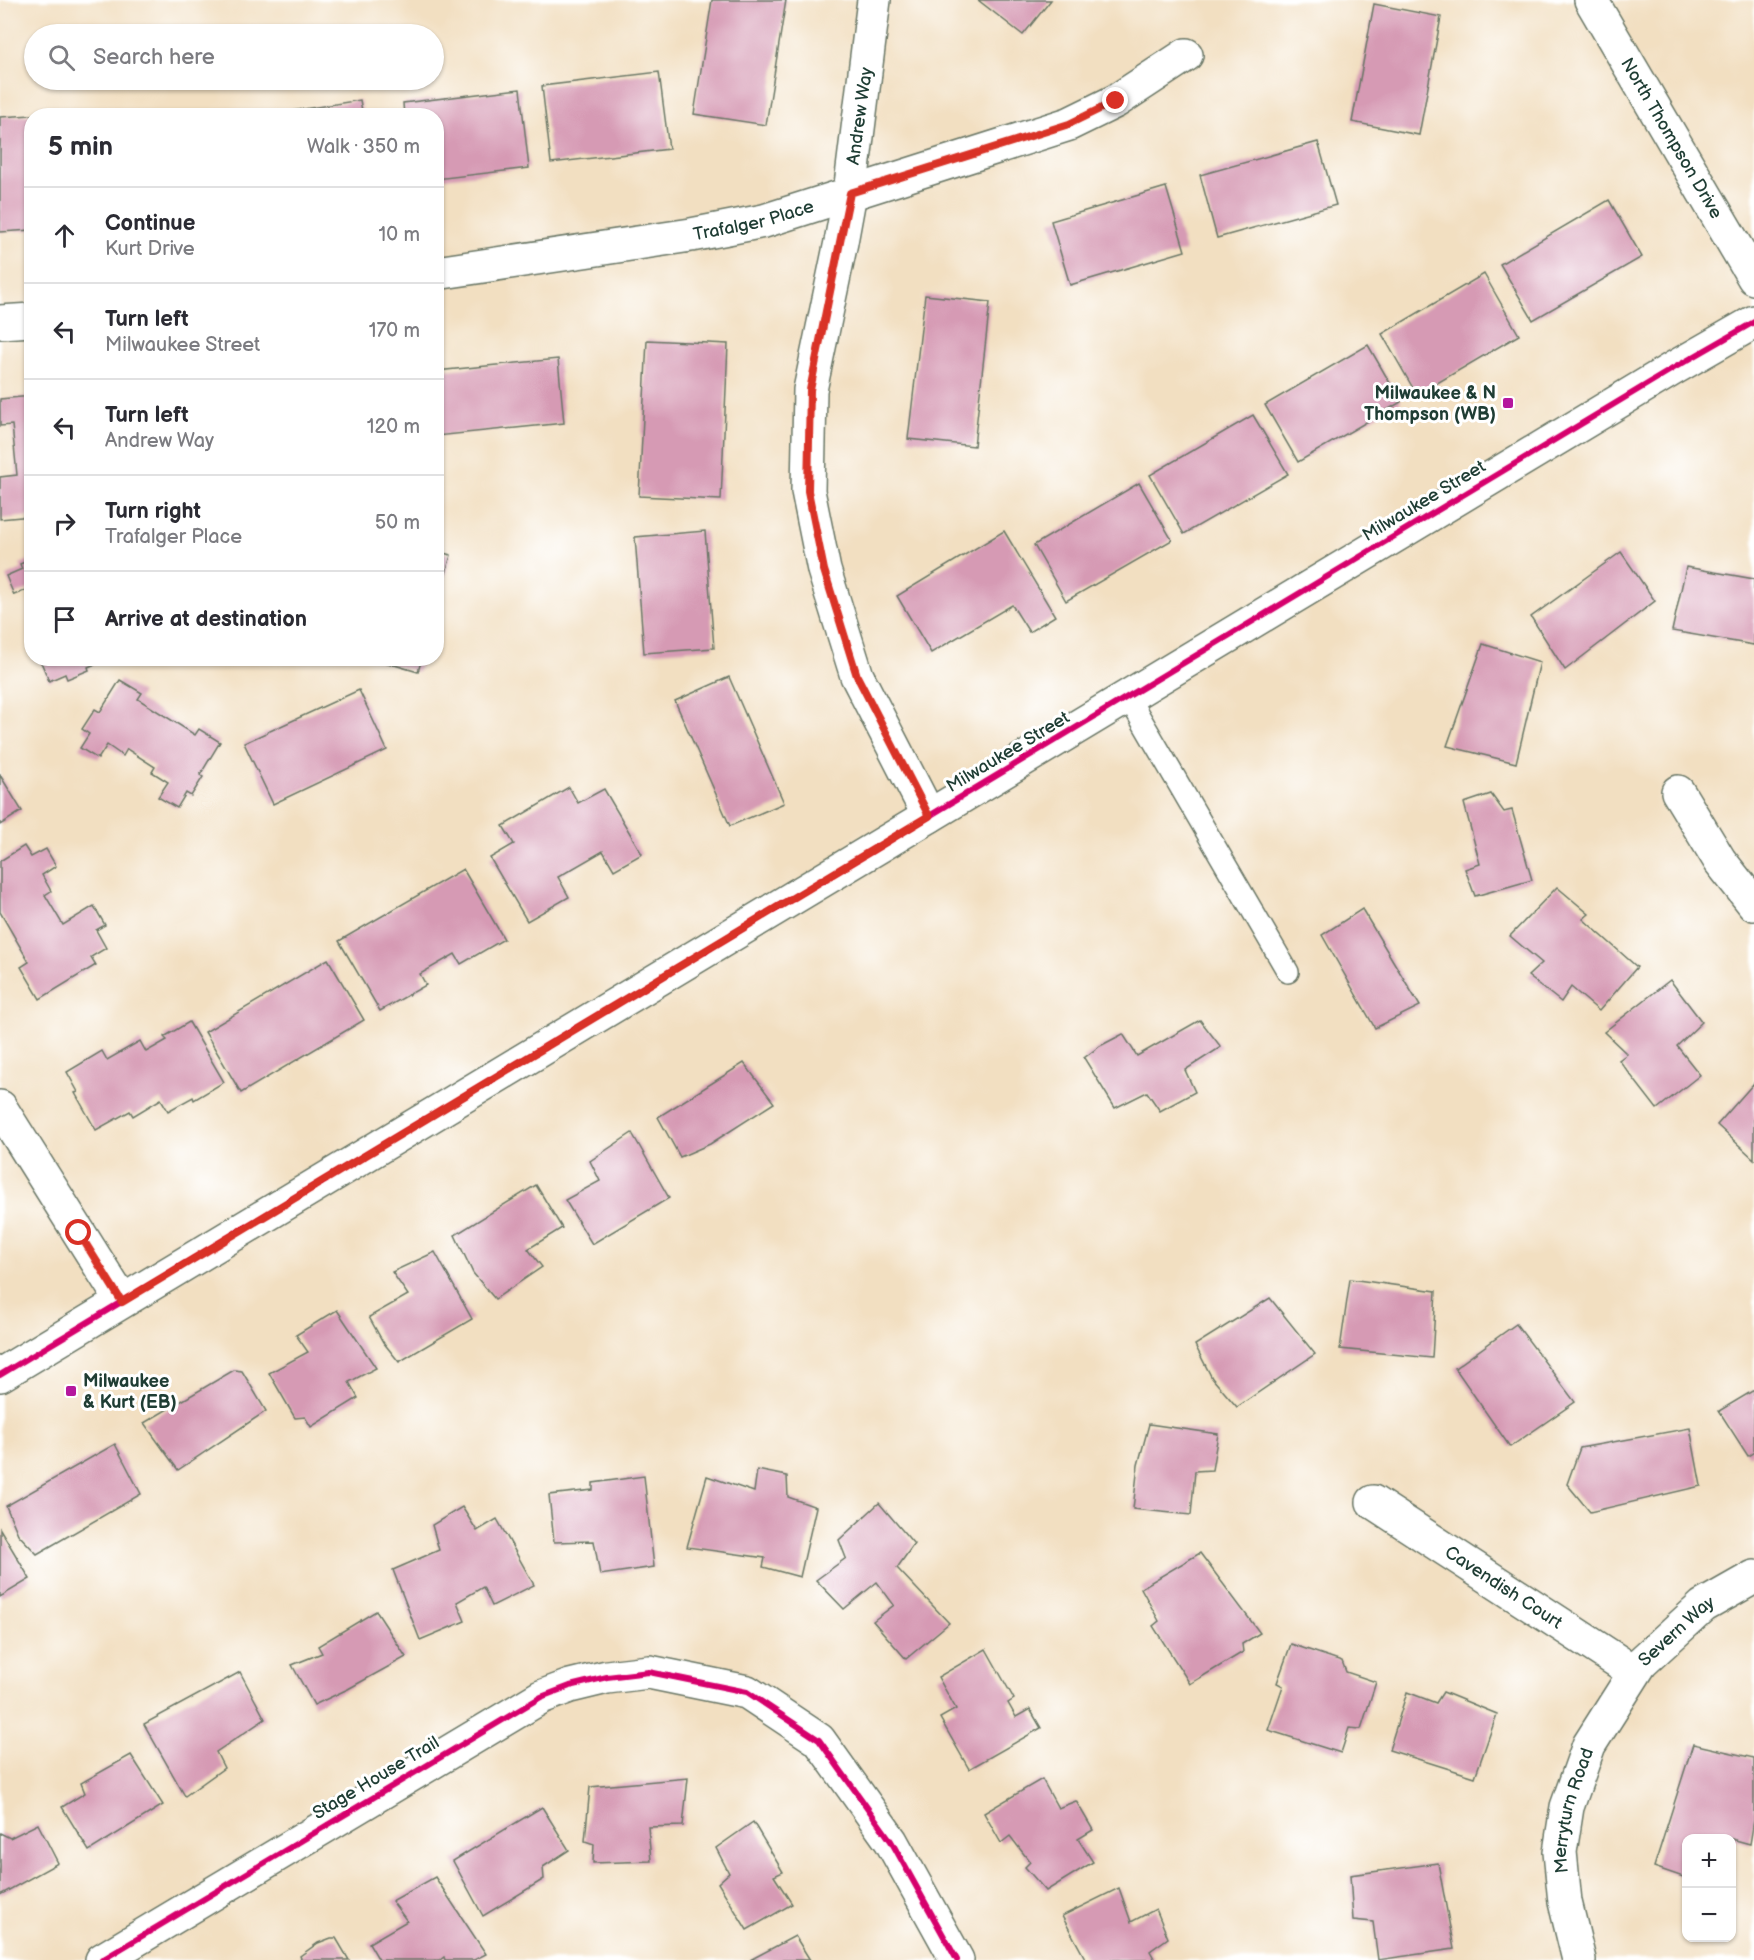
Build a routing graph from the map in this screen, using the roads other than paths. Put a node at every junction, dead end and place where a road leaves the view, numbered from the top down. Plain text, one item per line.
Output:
1 (874, 0) edge
2 (1591, 0) edge
3 (1186, 55) dead end
4 (850, 193) junction
5 (444, 272) edge
6 (1754, 278) edge
7 (24, 320) edge
8 (0, 322) edge
9 (1754, 322) edge
10 (1128, 696) junction
11 (1678, 792) dead end
12 (929, 816) junction
13 (1754, 904) edge
14 (1288, 972) dead end
15 (0, 1107) edge
16 (122, 1302) junction
17 (0, 1375) edge
18 (1373, 1502) dead end
19 (1754, 1577) edge
20 (1634, 1672) junction
21 (102, 1960) edge
22 (957, 1960) edge
23 (1579, 1960) edge

1 - 4 street, Andrew Way
2 - 6 street, North Thompson Drive
3 - 4 street, Trafalger Place
4 - 5 street, Trafalger Place
4 - 12 street, Andrew Way
7 - 8 street
9 - 10 street, Milwaukee Street
10 - 12 street, Milwaukee Street
10 - 14 lane
11 - 13 street
12 - 16 street, Milwaukee Street
15 - 16 street
16 - 17 street, Milwaukee Street
18 - 20 street, Cavendish Court
19 - 20 street, Severn Way
20 - 23 street, Merryturn Road
21 - 22 street, Stage House Trail

